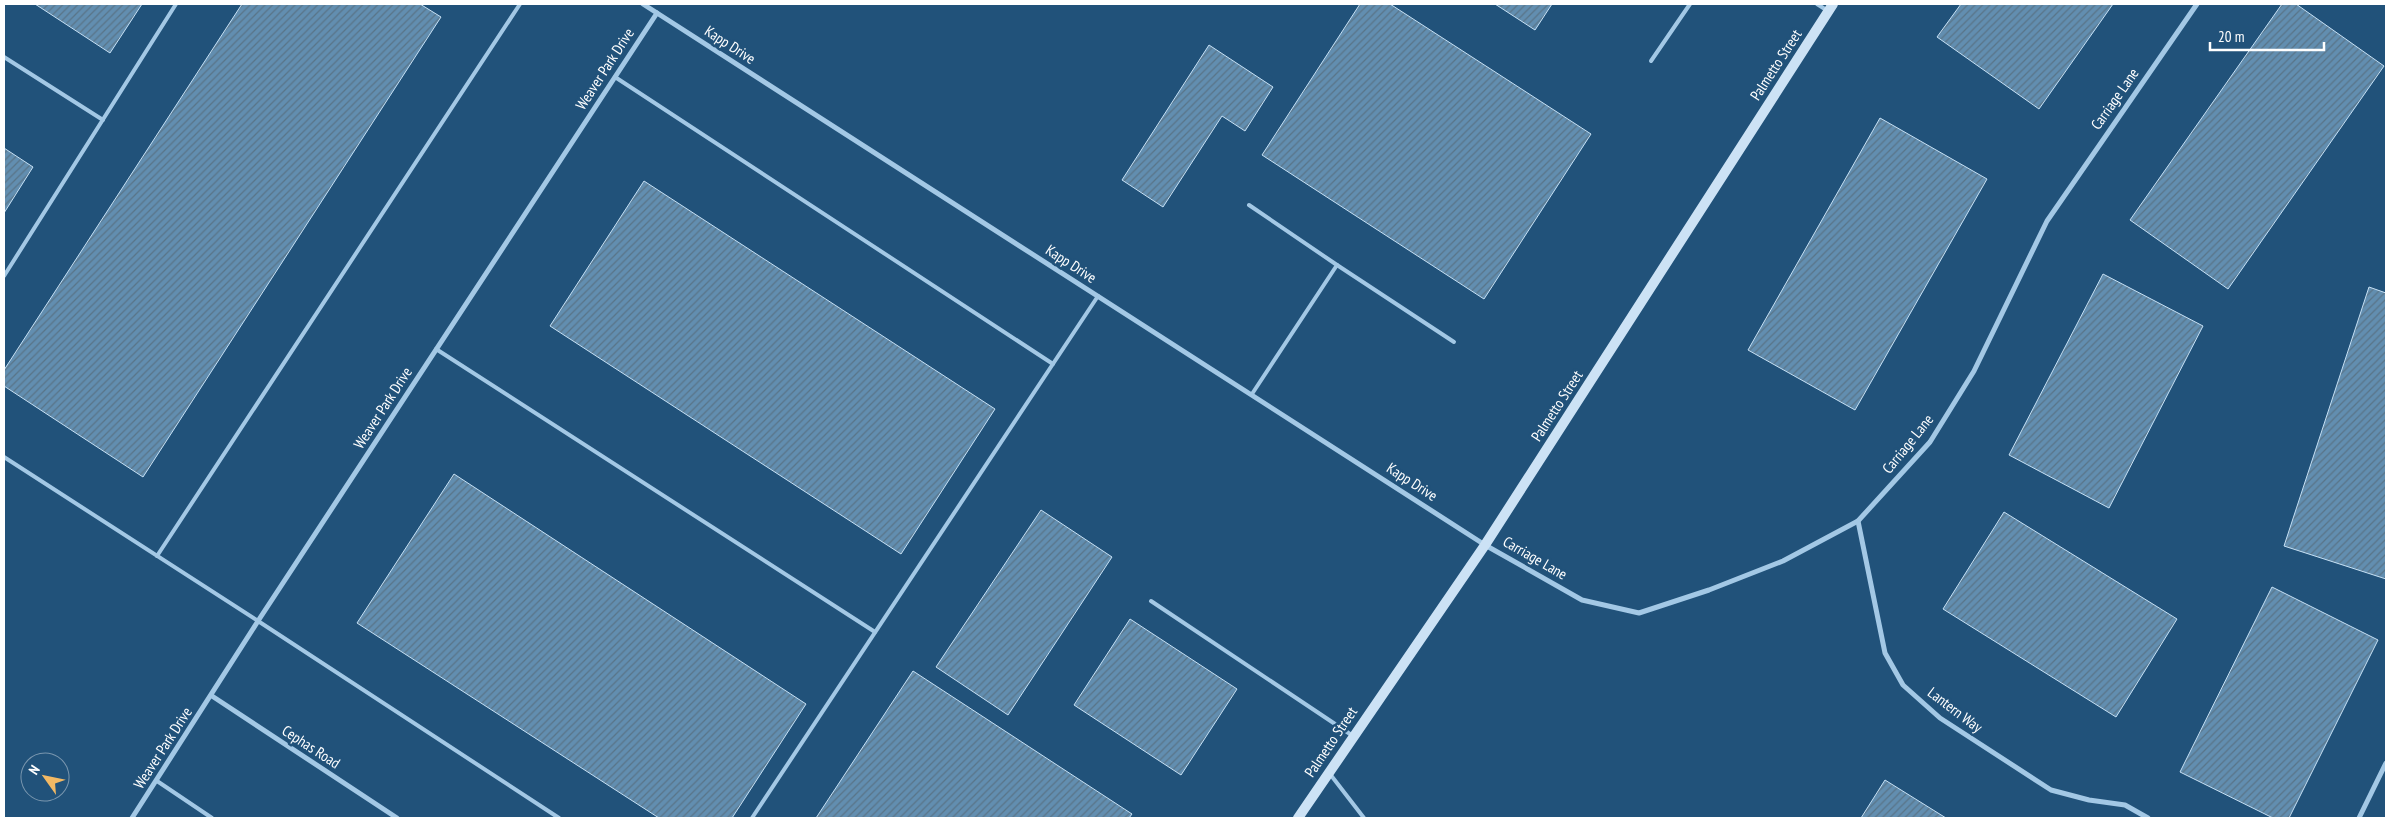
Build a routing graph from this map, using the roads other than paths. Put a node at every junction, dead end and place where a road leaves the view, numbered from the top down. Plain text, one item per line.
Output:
1 (176, 4) edge
2 (520, 4) edge
3 (643, 4) edge
4 (1690, 4) edge
5 (1817, 4) edge
6 (2197, 4) edge
7 (1830, 7) edge
8 (657, 13) junction
9 (4, 57) edge
10 (1651, 62) dead end
11 (615, 77) junction
12 (103, 120) junction
13 (1249, 205) dead end
14 (1337, 264) junction
15 (4, 276) edge
16 (1098, 296) junction
17 (1454, 342) dead end
18 (436, 350) junction
19 (1053, 364) junction
20 (1252, 394) junction
21 (4, 457) edge
22 (1858, 521) junction
23 (1485, 545) junction
24 (157, 556) junction
25 (1151, 601) dead end
26 (258, 621) junction
27 (875, 632) junction
28 (212, 696) junction
29 (1353, 736) junction
30 (2386, 763) edge
31 (1329, 772) junction
32 (156, 781) junction
33 (132, 818) edge
34 (212, 818) edge
35 (397, 818) edge
36 (558, 818) edge
37 (752, 818) edge
38 (1298, 818) edge
39 (1364, 818) edge
40 (2148, 818) edge
41 (2360, 818) edge

1 - 12 lane
2 - 24 lane
3 - 8 street, Kapp Drive
4 - 10 lane
5 - 7 lane
6 - 22 street, Carriage Lane
7 - 23 street, Palmetto Street
8 - 11 street, Weaver Park Drive
8 - 16 street, Kapp Drive
9 - 12 lane
11 - 18 street, Weaver Park Drive
11 - 19 lane
12 - 15 lane
13 - 14 lane
14 - 17 lane
14 - 20 lane
16 - 19 lane
16 - 20 street, Kapp Drive
18 - 26 street, Weaver Park Drive
18 - 27 lane
19 - 27 lane
20 - 23 street, Kapp Drive
21 - 24 lane
22 - 23 street, Carriage Lane
22 - 40 street, Lantern Way
23 - 29 street, Palmetto Street
24 - 26 lane
25 - 29 lane
26 - 28 street, Weaver Park Drive
26 - 36 lane
27 - 37 lane
28 - 32 street, Weaver Park Drive
28 - 35 street, Cephas Road
29 - 31 street, Palmetto Street
30 - 41 street
31 - 38 street, Palmetto Street
31 - 39 lane
32 - 33 street, Weaver Park Drive
32 - 34 lane

